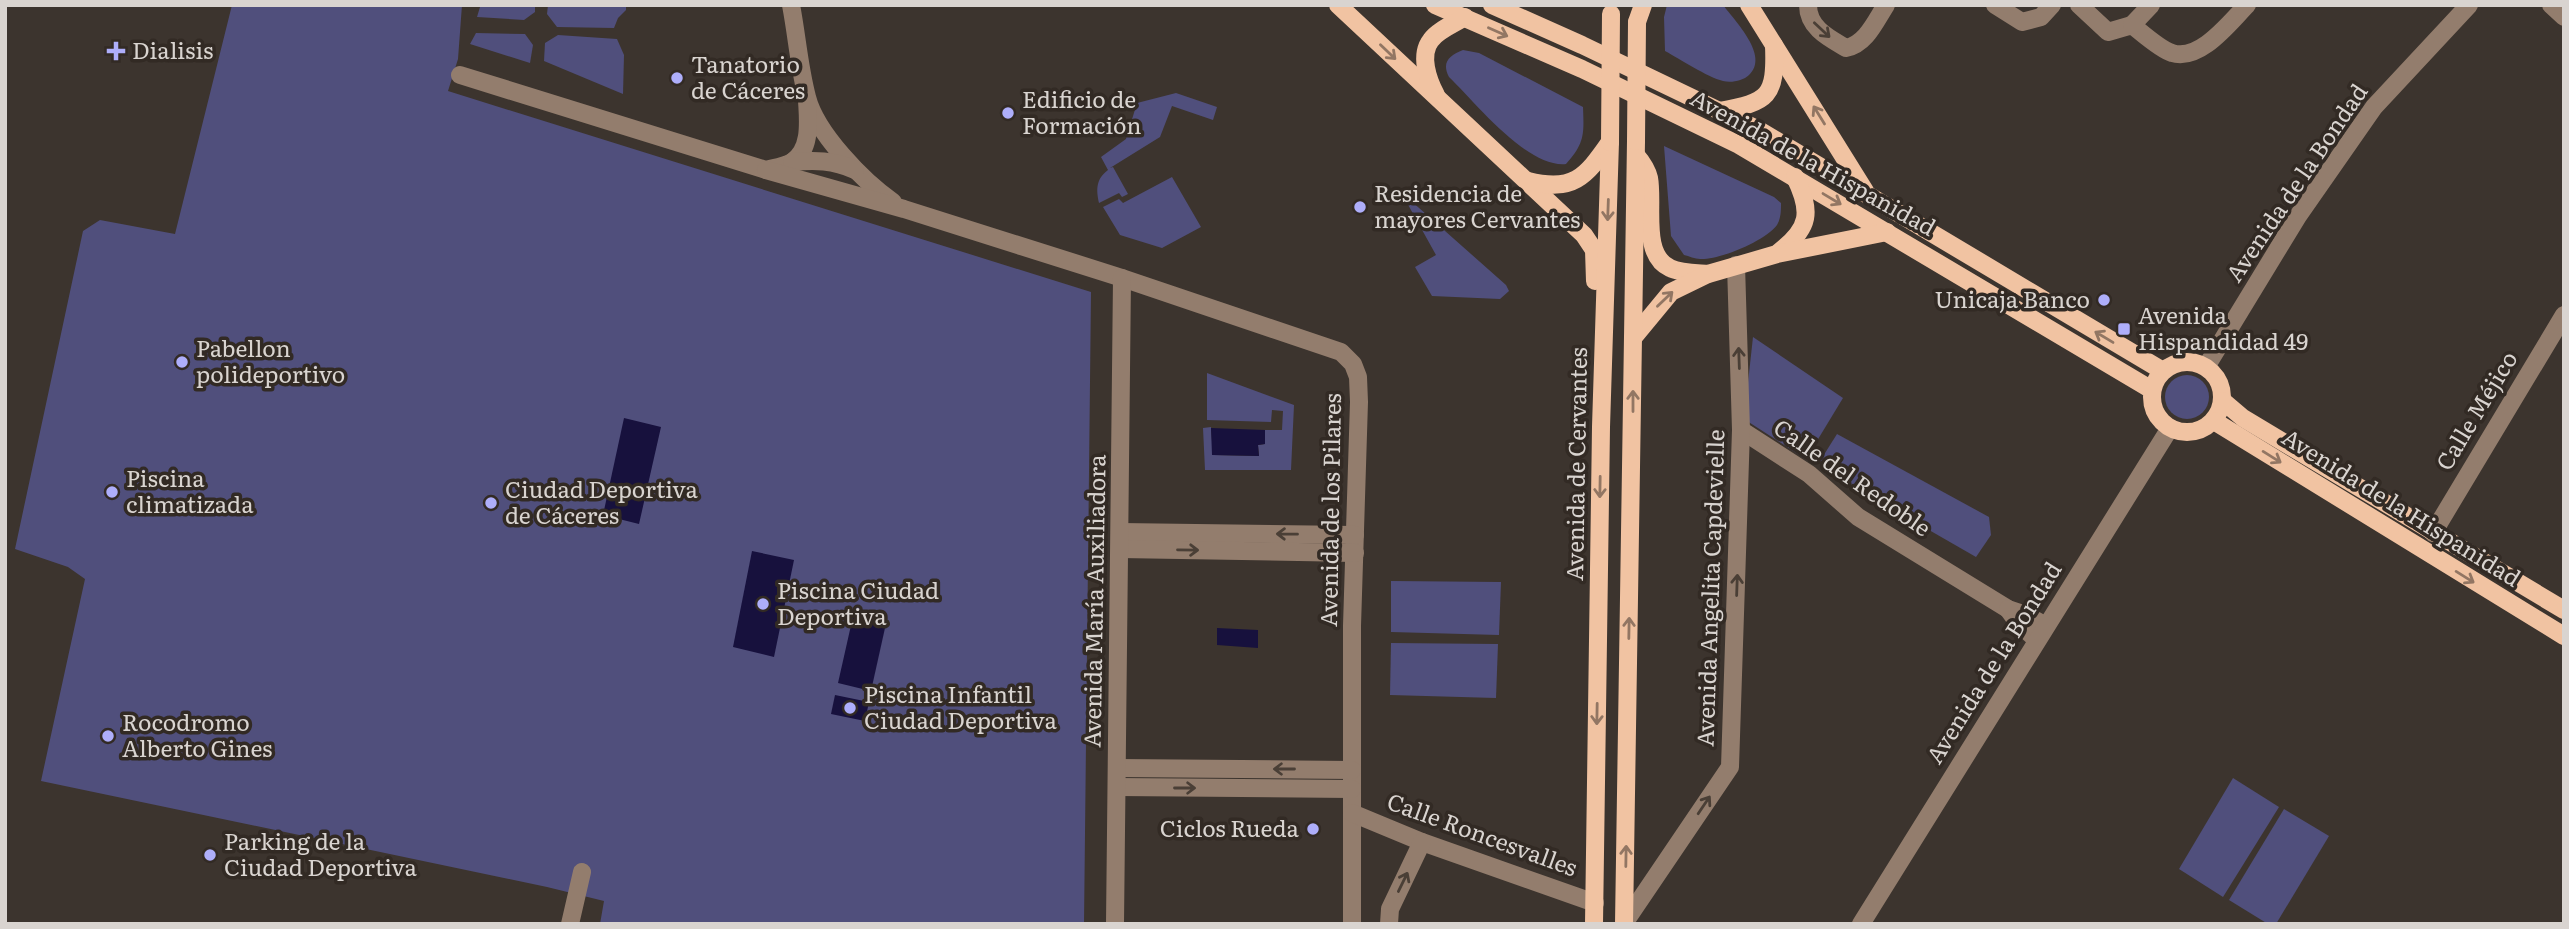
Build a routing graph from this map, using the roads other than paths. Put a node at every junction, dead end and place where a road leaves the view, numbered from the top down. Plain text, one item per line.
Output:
1 (791, 5) edge
2 (1338, 5) edge
3 (1435, 5) edge
4 (1492, 5) edge
5 (1749, 5) edge
6 (1808, 5) edge
7 (1886, 5) edge
8 (1995, 5) edge
9 (2052, 5) edge
10 (2079, 5) edge
11 (2151, 5) edge
12 (2247, 5) edge
13 (2469, 5) edge
14 (2551, 5) edge
15 (1611, 10) edge
16 (1639, 11) edge
17 (2564, 17) edge
18 (1465, 18) junction
19 (2132, 25) junction
20 (1773, 41) junction
21 (460, 75) dead end
22 (807, 100) junction
23 (1439, 101) junction
24 (1719, 111) junction
25 (832, 142) junction
26 (1609, 142) junction
27 (1636, 148) junction
28 (792, 162) junction
29 (831, 162) junction
30 (765, 170) junction
31 (855, 170) junction
32 (1795, 177) junction
33 (804, 181) junction
34 (1527, 181) junction
35 (1867, 194) junction
36 (904, 209) junction
37 (1888, 232) junction
38 (1777, 254) junction
39 (1737, 265) junction
40 (1707, 274) junction
41 (1122, 278) junction
42 (1605, 299) junction
43 (2564, 315) edge
44 (1633, 338) junction
45 (2206, 367) junction
46 (2163, 371) junction
47 (2152, 390) junction
48 (2223, 401) junction
49 (2214, 421) junction
50 (2169, 428) junction
51 (1741, 430) junction
52 (2433, 533) junction
53 (1120, 540) junction
54 (1355, 544) junction
55 (2564, 610) edge
56 (2042, 633) junction
57 (2564, 636) edge
58 (1117, 768) junction
59 (1352, 770) junction
60 (1117, 787) junction
61 (1352, 789) junction
62 (1352, 813) junction
63 (1422, 842) junction
64 (582, 872) dead end
65 (1595, 903) junction
66 (1625, 923) edge
67 (570, 924) edge
68 (1115, 924) edge
69 (1352, 924) edge
70 (1389, 924) edge
71 (1594, 924) edge
72 (1861, 924) edge

1 - 22 street
2 -> 23 main road
3 - 18 main road, Avenida de la Hispanidad
4 - 24 main road, Avenida de la Hispanidad
5 - 20 main road
6 -> 7 street
8 - 9 street
10 - 19 street
11 - 19 street
12 - 19 street
13 - 45 street, Avenida de la Bondad
14 - 17 street
15 - 26 main road, Avenida de Cervantes, bridge
16 - 27 main road, bridge
18 - 23 main road
18 -> 32 main road, Avenida de la Hispanidad
20 - 24 main road
35 -> 20 main road
21 - 30 street
22 - 25 street
22 - 28 street
23 - 34 main road
24 - 35 main road, Avenida de la Hispanidad
25 - 29 street
25 - 31 street
26 - 34 main road
26 -> 42 main road, Avenida de Cervantes
27 - 40 main road
27 - 44 main road
28 - 29 street
28 - 30 street
29 - 31 street
29 - 33 street
30 - 33 street
31 - 36 street
32 -> 37 main road, Avenida de la Hispanidad
32 - 38 main road
33 - 36 street
34 - 42 main road
46 -> 35 main road, Avenida de la Hispanidad
36 - 41 street, Avenida de los Pilares
37 - 38 main road
37 - 47 main road, Avenida de la Hispanidad
38 - 39 main road
39 - 40 main road
51 -> 39 street, Avenida Angelita Capdevielle
44 -> 40 main road
41 - 53 street, Avenida María Auxiliadora
41 - 54 street, Avenida de los Pilares
42 -> 65 main road, Avenida de Cervantes
43 - 52 street, Calle Méjico
66 -> 44 main road
45 - 46 main road
45 - 48 main road
46 - 47 main road
47 - 50 main road
48 - 49 main road
48 - 52 main road, Avenida de la Hispanidad
49 - 50 main road
49 -> 57 main road, Avenida de la Hispanidad
50 - 56 street, Avenida de la Bondad
51 - 56 street, Calle del Redoble
66 -> 51 street, Avenida Angelita Capdevielle
52 - 55 main road, Avenida de la Hispanidad
53 - 54 street
53 - 58 street, Avenida María Auxiliadora
54 - 59 street, Avenida de los Pilares
56 - 72 street, Avenida de la Bondad
59 -> 58 street
58 - 60 street, Avenida María Auxiliadora
59 - 61 street, Avenida de los Pilares
60 -> 61 street
60 - 68 street, Avenida María Auxiliadora
61 - 62 street, Avenida de los Pilares
62 - 63 street, Calle Roncesvalles
62 - 69 street, Avenida de los Pilares
63 - 65 street, Calle Roncesvalles
70 -> 63 street
64 - 67 street
65 - 71 main road, Avenida de Cervantes

